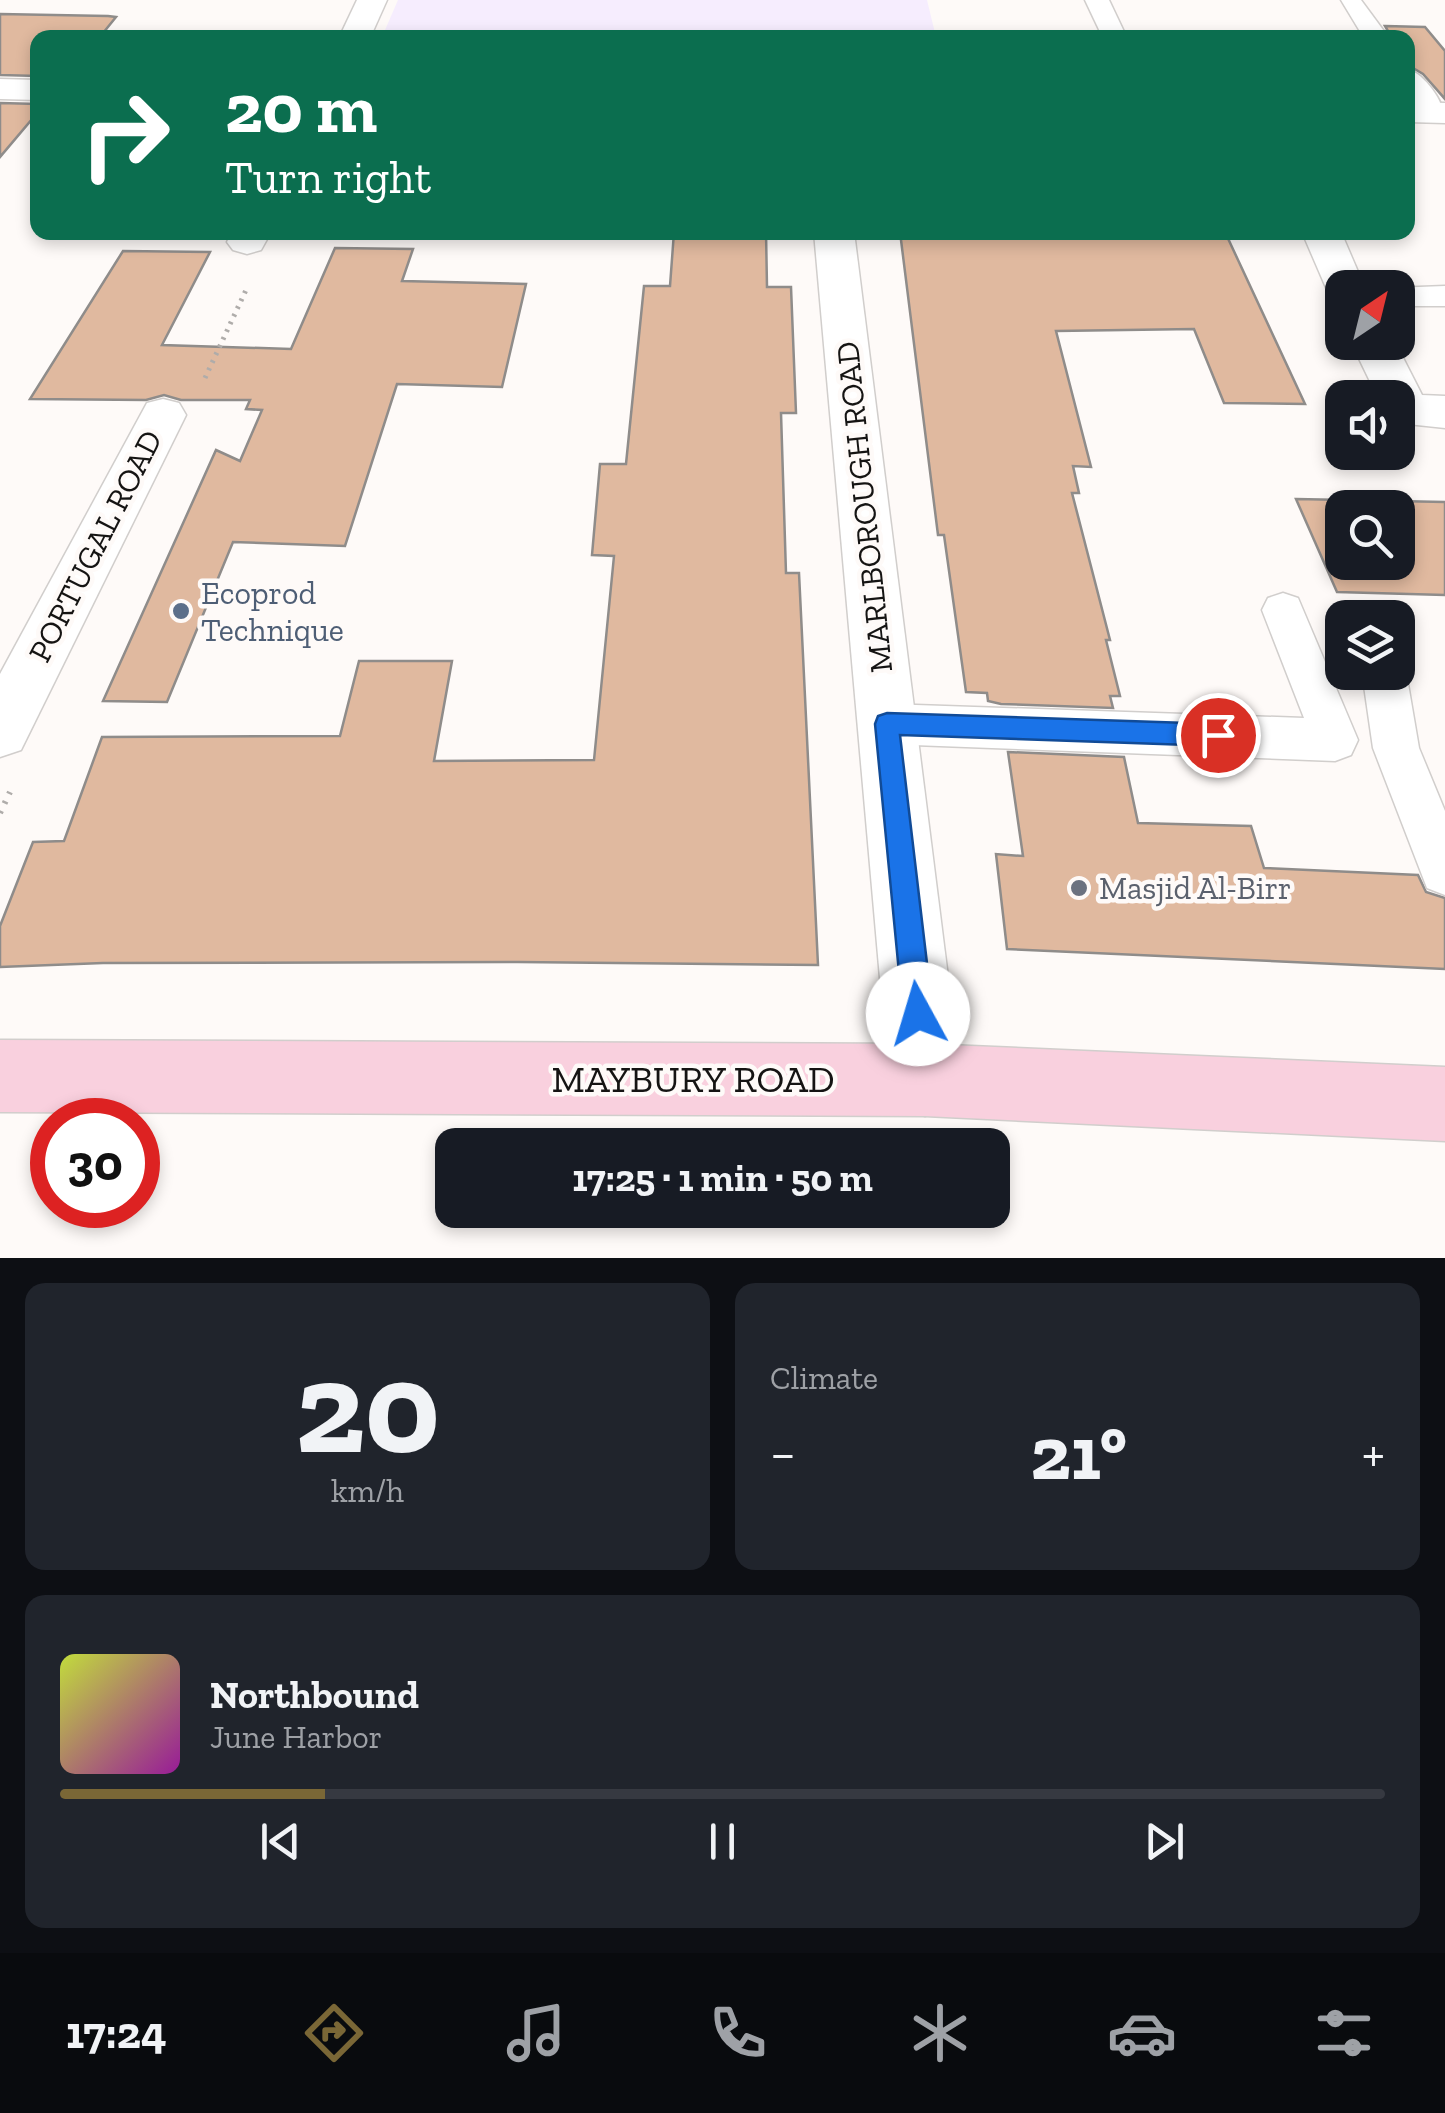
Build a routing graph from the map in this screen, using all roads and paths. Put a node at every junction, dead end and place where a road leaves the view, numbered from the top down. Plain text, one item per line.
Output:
1 (372, 0) edge
2 (1098, 0) edge
3 (1350, 2) edge
4 (358, 30) edge
5 (1111, 30) edge
6 (1371, 30) edge
7 (1415, 89) edge
8 (0, 90) edge
9 (30, 90) edge
10 (1429, 113) edge
11 (835, 240) edge
12 (1325, 240) edge
13 (251, 249) edge
14 (1338, 270) edge
15 (1415, 296) edge
16 (1445, 296) edge
17 (1382, 360) edge
18 (205, 378) dead end
19 (1445, 412) edge
20 (163, 415) dead end
21 (1283, 610) dead end
22 (1387, 690) edge
23 (887, 724) junction
24 (0, 731) edge
25 (1445, 871) edge
26 (0, 1076) edge
27 (925, 1080) junction
28 (1445, 1104) edge

1 - 4 street
2 - 5 lane
3 - 6 lane
7 - 10 lane
8 - 9 street
11 - 23 street, MARLBOROUGH ROAD
12 - 14 street
13 - 18 path
15 - 16 lane
17 - 19 street
20 - 24 street, PORTUGAL ROAD
21 - 23 lane
22 - 25 lane
23 - 27 street, MARLBOROUGH ROAD
26 - 27 street, MAYBURY ROAD
27 - 28 street, MAYBURY ROAD

